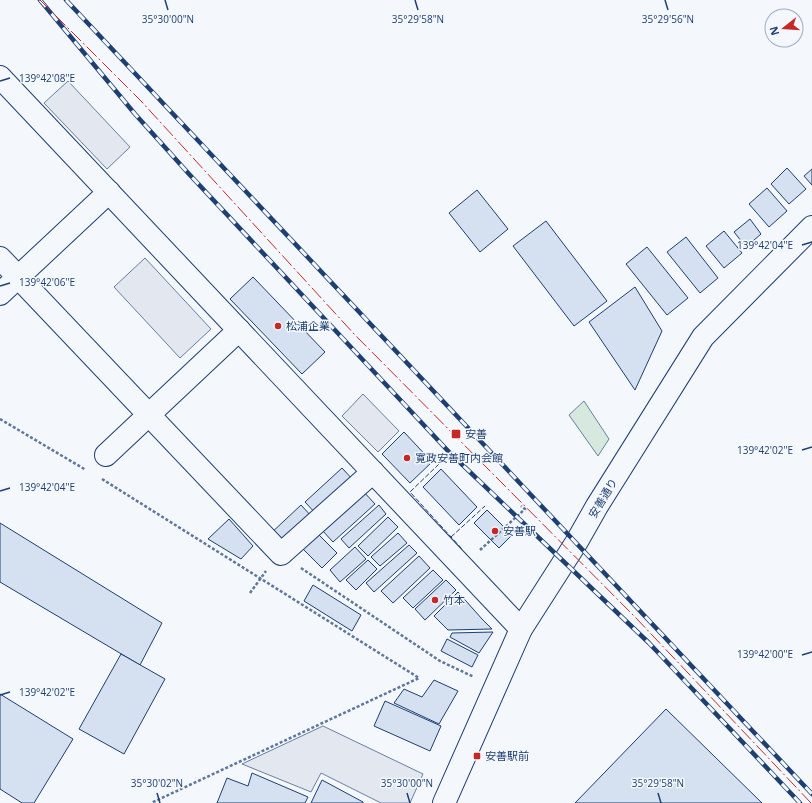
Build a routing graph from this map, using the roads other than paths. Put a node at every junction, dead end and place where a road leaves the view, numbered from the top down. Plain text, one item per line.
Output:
1 (0, 77) edge
2 (109, 192) junction
3 (812, 228) edge
4 (0, 258) edge
5 (18, 277) junction
6 (0, 294) edge
7 (239, 330) junction
8 (148, 415) junction
9 (106, 455) dead end
10 (374, 472) junction
11 (521, 629) junction
12 (444, 803) edge

1 - 2 street
2 - 5 street
2 - 7 street
3 - 11 street, 安善通り
4 - 5 street
5 - 6 street
5 - 8 street
7 - 8 street
7 - 10 street
8 - 9 street
8 - 10 street
10 - 11 street
11 - 12 street, 安善通り

